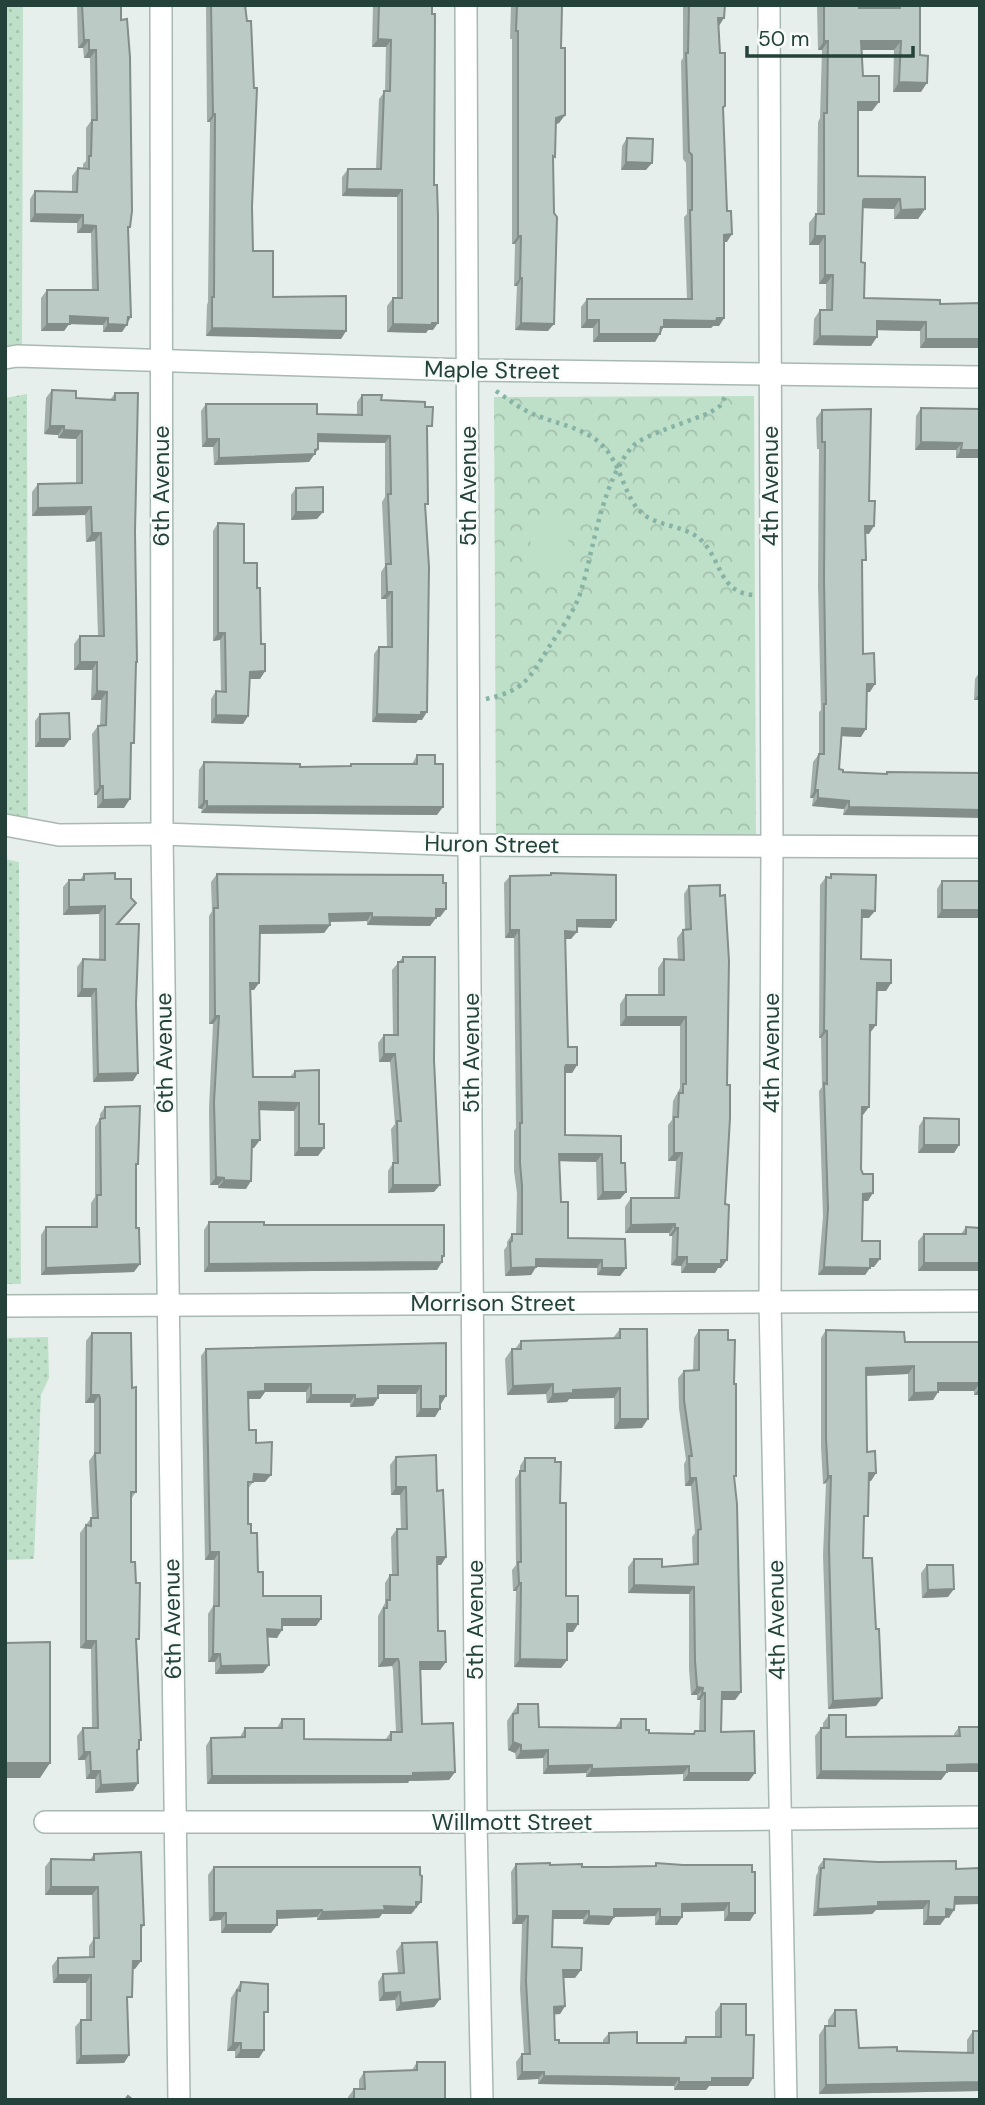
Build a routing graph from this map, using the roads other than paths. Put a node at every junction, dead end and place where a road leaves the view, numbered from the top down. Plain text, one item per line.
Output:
1 (161, 5) edge
2 (466, 5) edge
3 (769, 5) edge
4 (5, 358) edge
5 (161, 360) junction
6 (467, 370) junction
7 (980, 377) edge
8 (771, 385) junction
9 (5, 825) edge
10 (162, 834) junction
11 (469, 845) junction
12 (980, 847) edge
13 (772, 848) junction
14 (770, 1301) junction
15 (980, 1301) edge
16 (473, 1304) junction
17 (167, 1305) junction
18 (5, 1306) edge
19 (980, 1817) edge
20 (780, 1819) junction
21 (45, 1822) dead end
22 (176, 1822) junction
23 (477, 1822) junction
24 (179, 2100) edge
25 (482, 2100) edge
26 (786, 2100) edge

1 - 5 street, 6th Avenue
2 - 6 street, 5th Avenue
3 - 8 street, 4th Avenue
4 - 5 street, Maple Street
5 - 6 street, Maple Street
5 - 10 street, 6th Avenue
6 - 8 street, Maple Street
6 - 11 street, 5th Avenue
7 - 8 street, Maple Street
8 - 13 street, 4th Avenue
9 - 10 street, Huron Street
10 - 11 street, Huron Street
10 - 17 street, 6th Avenue
11 - 13 street, Huron Street
11 - 16 street, 5th Avenue
12 - 13 street, Huron Street
13 - 14 street, 4th Avenue
14 - 15 street, Morrison Street
14 - 16 street, Morrison Street
14 - 20 street, 4th Avenue
16 - 17 street, Morrison Street
16 - 23 street, 5th Avenue
17 - 18 street, Morrison Street
17 - 22 street, 6th Avenue
19 - 20 street, Willmott Street
20 - 23 street, Willmott Street
20 - 26 street, 4th Avenue
21 - 22 street, Willmott Street
22 - 23 street, Willmott Street
22 - 24 street, 6th Avenue
23 - 25 street, 5th Avenue

